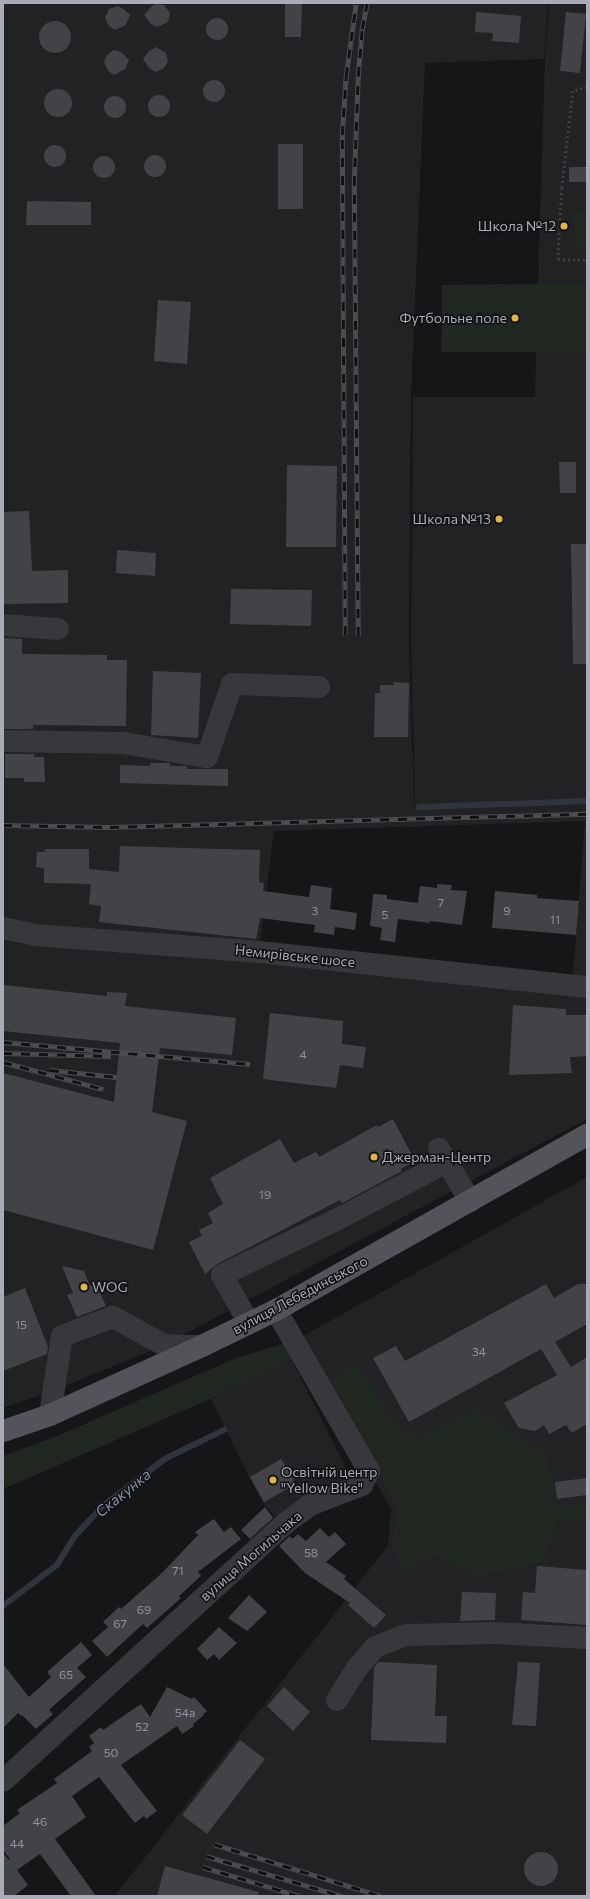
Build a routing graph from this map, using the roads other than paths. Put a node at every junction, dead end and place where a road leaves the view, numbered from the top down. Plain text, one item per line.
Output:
1 (3, 625) edge
2 (58, 629) dead end
3 (319, 687) dead end
4 (3, 741) edge
5 (3, 928) edge
6 (587, 987) edge
7 (587, 1135) edge
8 (470, 1201) junction
9 (276, 1310) junction
10 (249, 1323) junction
11 (202, 1346) junction
12 (50, 1415) junction
13 (3, 1431) edge
14 (587, 1638) edge
15 (337, 1700) dead end
16 (3, 1781) edge

1 - 2 street
3 - 4 street
5 - 6 street, Немирівське шосе
7 - 8 main road, вулиця Лебединського
8 - 9 main road, вулиця Лебединського
8 - 10 street
9 - 10 main road, вулиця Лебединського
9 - 16 street, вулиця Могильчака
10 - 11 main road, вулиця Лебединського
11 - 12 main road, вулиця Лебединського
11 - 12 street
12 - 13 main road, вулиця Лебединського
14 - 15 street

